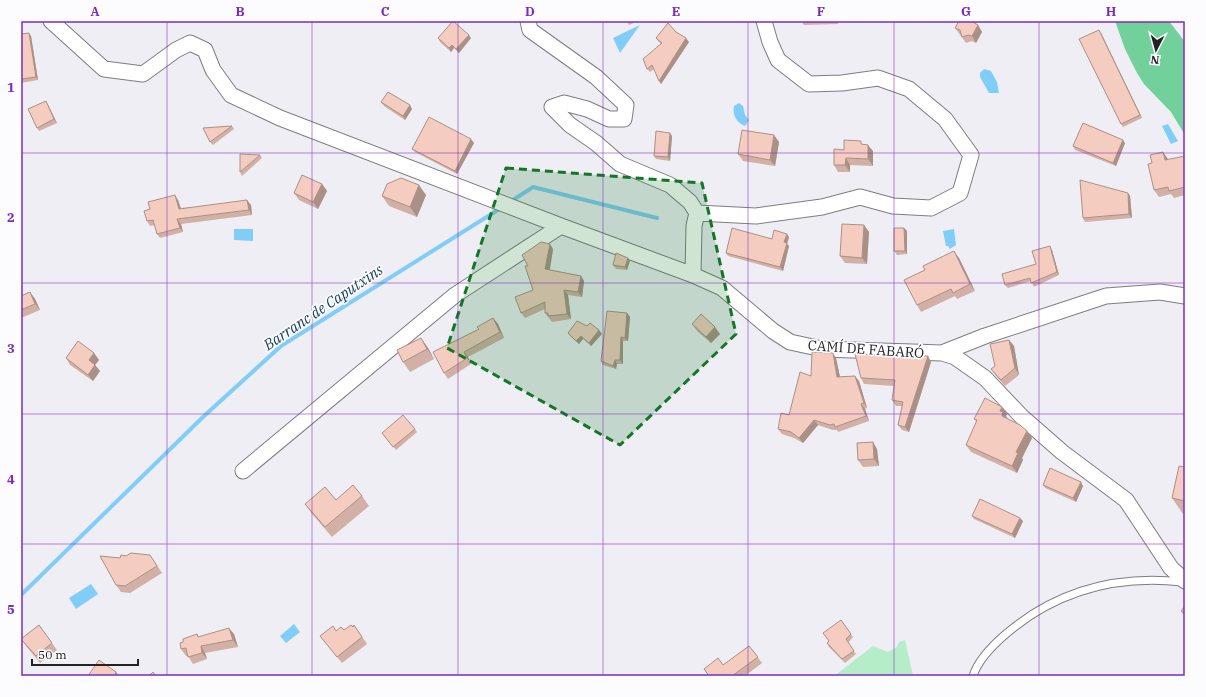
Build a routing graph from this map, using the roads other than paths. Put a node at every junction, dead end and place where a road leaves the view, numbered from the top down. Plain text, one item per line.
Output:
1 (52, 21) edge
2 (528, 21) edge
3 (764, 21) edge
4 (698, 213) junction
5 (561, 226) junction
6 (693, 274) junction
7 (1185, 296) edge
8 (942, 353) junction
9 (243, 471) dead end
10 (1185, 582) edge
11 (973, 676) edge

1 - 5 street, CAMÍ DE FABARÓ
2 - 4 street
3 - 4 street
4 - 6 street
5 - 6 street, CAMÍ DE FABARÓ
5 - 9 street
6 - 8 street, CAMÍ DE FABARÓ
7 - 8 street
8 - 10 street
10 - 11 lane

